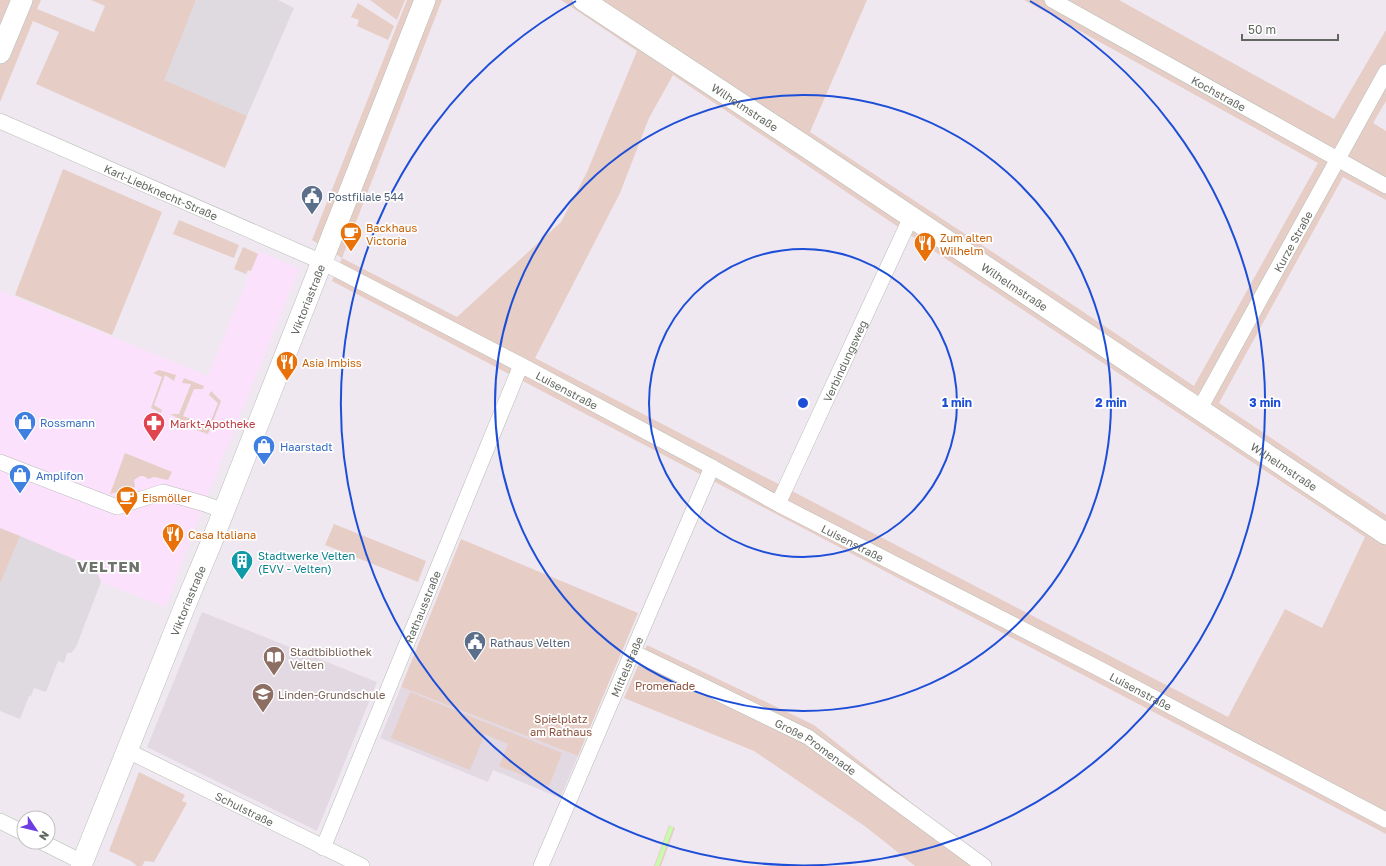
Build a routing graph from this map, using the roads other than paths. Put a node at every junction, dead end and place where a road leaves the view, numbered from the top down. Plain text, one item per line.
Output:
1 (22, 0) edge
2 (425, 0) edge
3 (583, 0) edge
4 (1052, 0) edge
5 (0, 53) edge
6 (1386, 72) edge
7 (0, 121) edge
8 (1337, 158) junction
9 (1386, 186) edge
10 (911, 217) junction
11 (322, 262) junction
12 (520, 365) junction
13 (1199, 410) junction
14 (0, 462) edge
15 (712, 467) junction
16 (778, 504) junction
17 (224, 511) junction
18 (1386, 534) edge
19 (633, 652) junction
20 (128, 751) junction
21 (1386, 820) edge
22 (0, 821) edge
23 (16, 829) edge
24 (323, 848) junction
25 (56, 850) edge
26 (82, 864) edge
27 (362, 866) edge
28 (540, 866) edge
29 (984, 866) edge

1 - 5 street
2 - 11 street, Viktoriastraße
3 - 10 street, Wilhelmstraße
4 - 8 street, Kochstraße
6 - 8 street, Kurze Straße
7 - 11 street, Karl-Liebknecht-Straße
8 - 9 street, Kochstraße
8 - 13 street, Kurze Straße
10 - 13 street, Wilhelmstraße
10 - 16 street, Verbindungsweg
11 - 12 street, Luisenstraße
11 - 17 street, Viktoriastraße
12 - 15 street, Luisenstraße
12 - 24 street, Rathausstraße
13 - 18 street, Wilhelmstraße
14 - 17 street
15 - 16 street, Luisenstraße
15 - 19 street, Mittelstraße
16 - 21 street, Luisenstraße
17 - 20 street, Viktoriastraße
19 - 28 street, Mittelstraße
19 - 29 street, Große Promenade
20 - 24 street, Schulstraße
20 - 26 street, Viktoriastraße
22 - 23 street
24 - 27 street, Schulstraße
25 - 26 street

